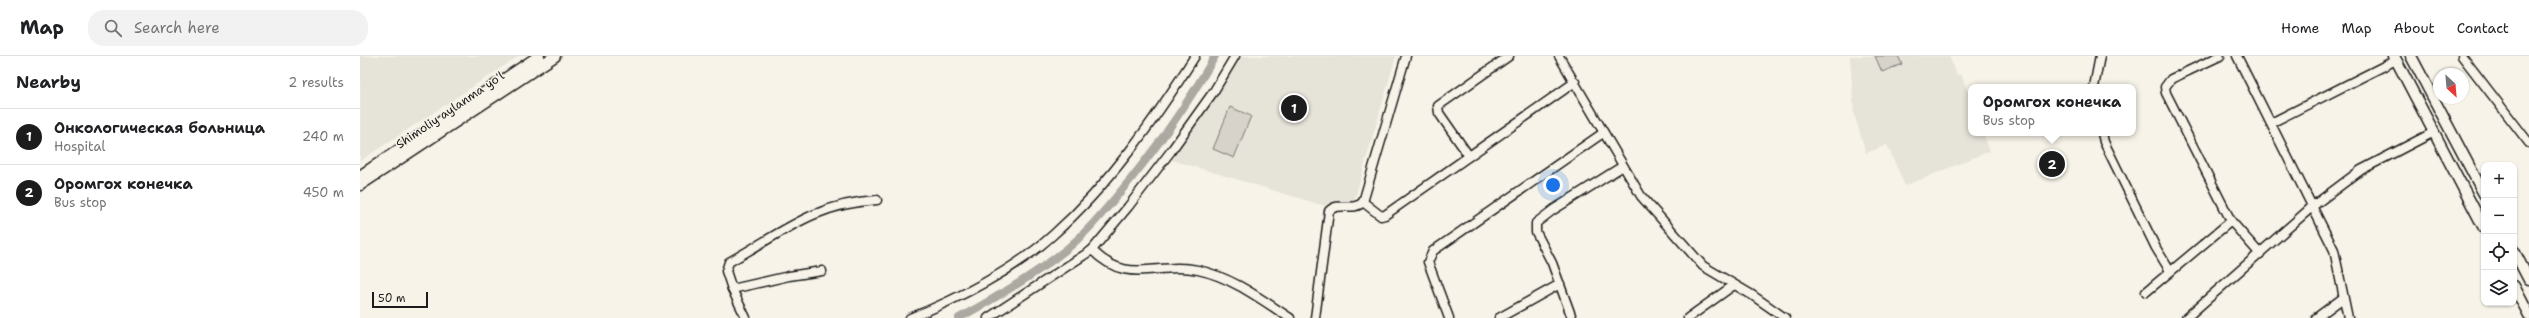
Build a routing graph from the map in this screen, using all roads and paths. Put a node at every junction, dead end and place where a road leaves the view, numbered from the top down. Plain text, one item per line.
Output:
1 (539, 56) edge
2 (1195, 56) edge
3 (1235, 56) edge
4 (1406, 56) edge
5 (1509, 56) edge
6 (1559, 56) edge
7 (2100, 56) edge
8 (2220, 56) edge
9 (2237, 56) edge
10 (2411, 56) edge
11 (2462, 56) edge
12 (551, 57) edge
13 (2395, 58) edge
14 (1575, 82) junction
15 (2095, 84) edge
16 (2271, 123) junction
17 (2434, 132) junction
18 (1603, 133) junction
19 (2103, 136) edge
20 (2529, 143) edge
21 (1469, 156) junction
22 (1623, 166) junction
23 (360, 176) edge
24 (360, 185) edge
25 (2481, 188) edge
26 (877, 200) dead end
27 (1363, 202) junction
28 (2313, 206) junction
29 (2230, 221) junction
30 (2481, 222) edge
31 (1092, 250) junction
32 (2260, 254) junction
33 (2517, 257) edge
34 (822, 271) dead end
35 (2170, 271) junction
36 (2529, 280) edge
37 (1560, 284) junction
38 (1734, 285) junction
39 (732, 289) junction
40 (2146, 292) dead end
41 (2517, 292) edge
42 (2342, 298) junction
43 (1001, 315) edge
44 (2529, 315) edge
45 (746, 318) edge
46 (910, 318) edge
47 (988, 318) edge
48 (1290, 318) edge
49 (1315, 318) edge
50 (1449, 318) edge
51 (1499, 318) edge
52 (1572, 318) edge
53 (1688, 318) edge
54 (1785, 318) edge
55 (2186, 318) edge
56 (2316, 318) edge
57 (2348, 318) edge

1 - 23 main road, Shimoliy aylanma yoʻl
2 - 46 street
3 - 31 street
4 - 27 street
5 - 21 street
6 - 14 street
7 - 15 street
8 - 29 street
9 - 16 street
10 - 25 main road
11 - 20 street
12 - 24 main road, Shimoliy aylanma yoʻl
13 - 16 street
13 - 17 main road
14 - 18 street
14 - 21 street
16 - 28 street
17 - 28 street
17 - 30 main road
18 - 22 street
18 - 50 street
19 - 35 street
21 - 27 street
22 - 37 street
22 - 38 street
26 - 39 street
27 - 49 street
28 - 32 street
28 - 42 street
29 - 32 street
29 - 35 street
31 - 43 street
31 - 48 street
32 - 55 street
33 - 36 main road
34 - 39 street
35 - 40 street
37 - 51 street
37 - 52 street
38 - 53 street
38 - 54 street
39 - 45 street
41 - 44 main road
42 - 56 street
42 - 57 street
43 - 47 street

